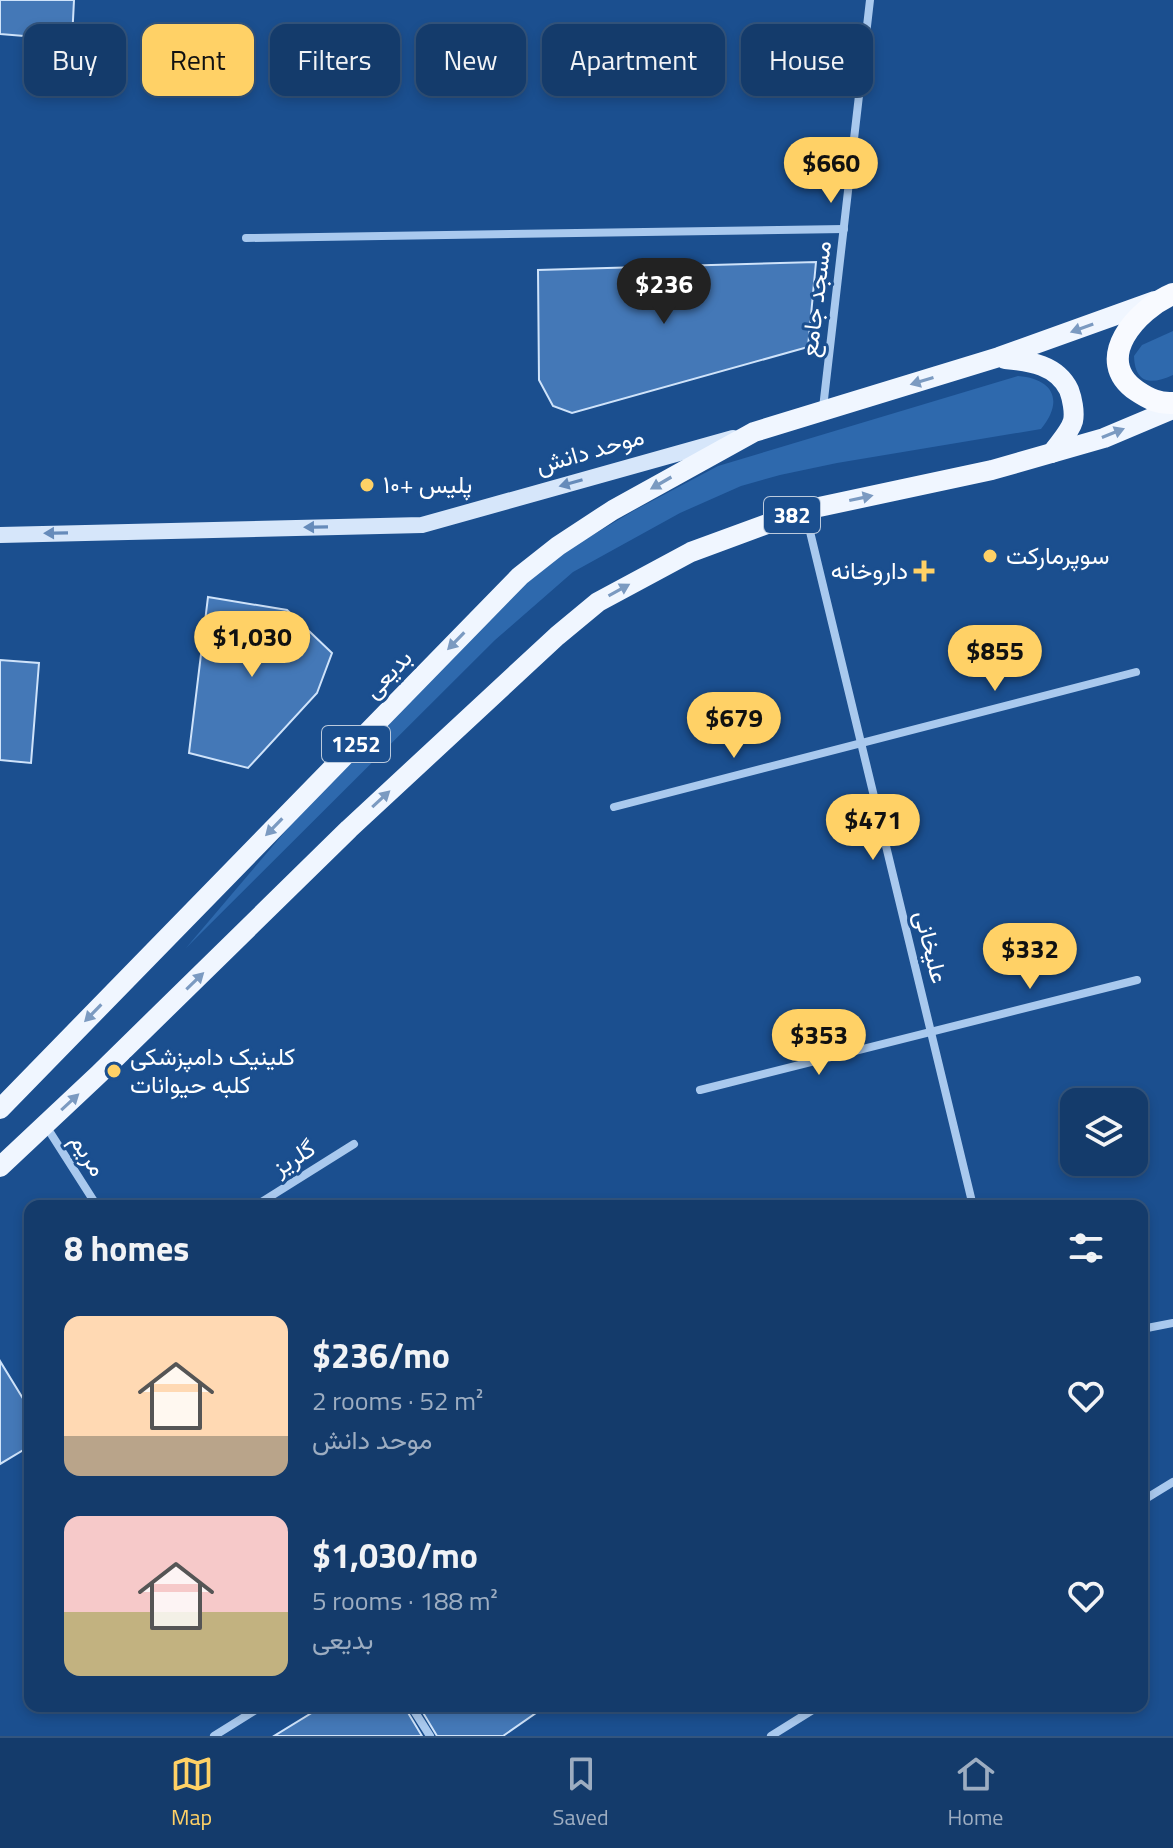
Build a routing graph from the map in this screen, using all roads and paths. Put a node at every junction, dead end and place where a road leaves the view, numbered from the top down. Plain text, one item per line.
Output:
1 (870, 0) edge
2 (844, 229) junction
3 (246, 238) dead end
4 (1164, 298) edge
5 (997, 358) junction
6 (1173, 406) edge
7 (822, 413) junction
8 (754, 432) junction
9 (1052, 453) junction
10 (805, 510) junction
11 (0, 535) edge
12 (557, 636) joint
13 (1136, 672) dead end
14 (861, 745) junction
15 (614, 807) dead end
16 (1137, 980) dead end
17 (931, 1033) junction
18 (700, 1090) dead end
19 (0, 1109) edge
20 (45, 1125) junction
21 (354, 1144) dead end
22 (0, 1167) edge
23 (93, 1200) edge
24 (265, 1200) edge
25 (972, 1200) edge
26 (1173, 1323) edge
27 (1148, 1328) edge
28 (1173, 1482) edge
29 (1148, 1497) edge
30 (252, 1712) edge
31 (415, 1712) edge
32 (809, 1712) edge
33 (214, 1736) edge
34 (430, 1736) edge
35 (771, 1736) edge

1 - 2 street, مسجد جامع
2 - 3 street
2 - 7 street, مسجد جامع
4 -> 5 main road, موحد دانش
4 - 6 highway
5 -> 7 main road, موحد دانش
5 - 9 main road
9 -> 6 main road, 382
7 - 8 main road, موحد دانش
8 -> 11 main road, موحد دانش
8 -> 19 main road, بدیعی / 1252
10 -> 9 main road, 382
12 -> 10 main road, 382
10 - 14 street, علیخانی
20 -> 12 main road, 1252
13 - 14 street
14 - 15 street
14 - 17 street, علیخانی
16 - 17 street
17 - 18 street
17 - 25 street, علیخانی
20 - 22 main road, 1252
20 - 23 street, مریم
21 - 24 street, گلریز
26 - 27 street
28 - 29 street
30 - 33 street
31 - 34 street
32 - 35 street

